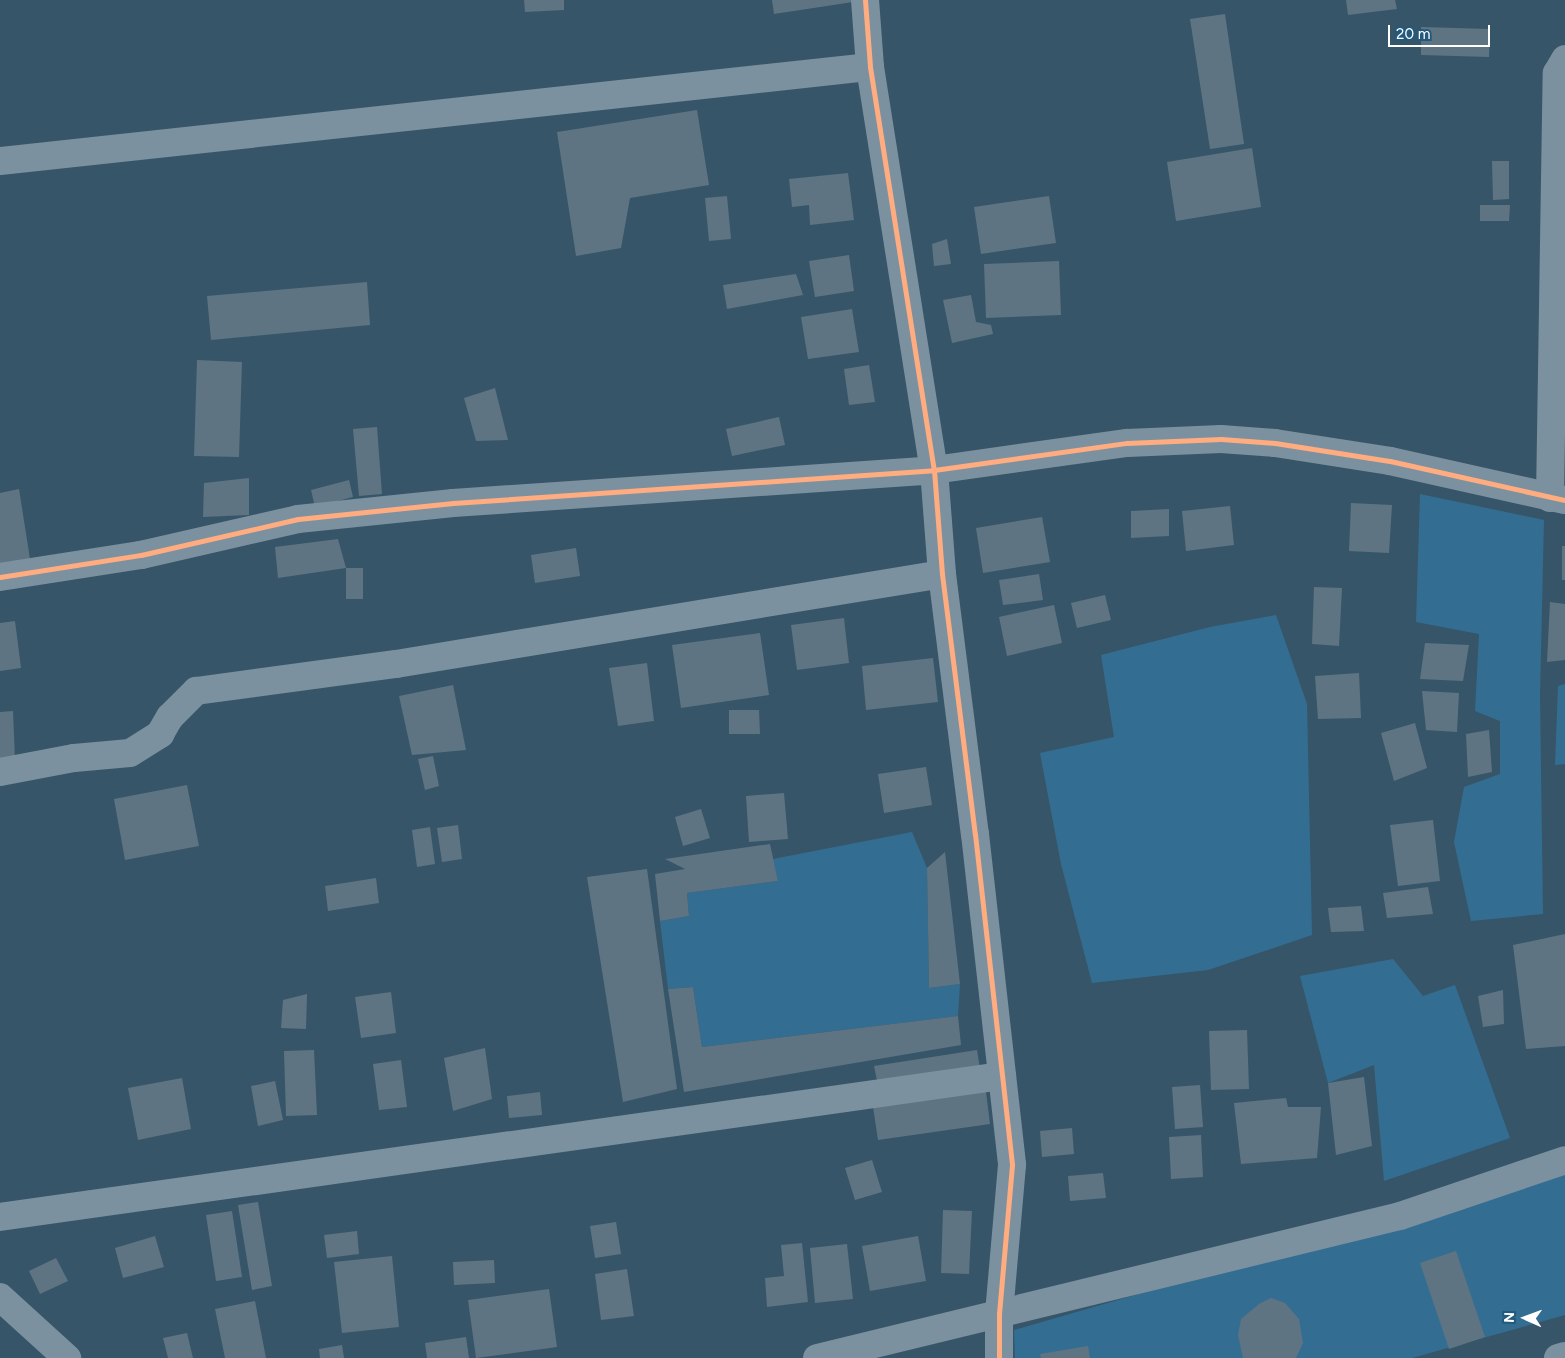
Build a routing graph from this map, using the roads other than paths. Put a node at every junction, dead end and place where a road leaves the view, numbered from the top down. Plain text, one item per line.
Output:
1 (864, 0) edge
2 (1565, 59) edge
3 (870, 66) junction
4 (0, 161) edge
5 (934, 470) junction
6 (1557, 499) edge
7 (942, 574) junction
8 (0, 577) edge
9 (0, 772) edge
10 (1002, 1076) junction
11 (1565, 1160) edge
12 (0, 1217) edge
13 (0, 1297) edge
14 (999, 1313) junction
15 (1565, 1356) edge
16 (67, 1358) edge
17 (817, 1358) edge
18 (999, 1358) edge
19 (1558, 1358) edge

1 - 3 street
2 - 6 street
3 - 4 street
3 - 5 street
5 - 6 street
5 - 7 street
5 - 8 street
7 - 9 street
7 - 10 street
10 - 12 street
10 - 14 street
11 - 14 street
13 - 16 street
14 - 17 street
14 - 18 street
15 - 19 street

